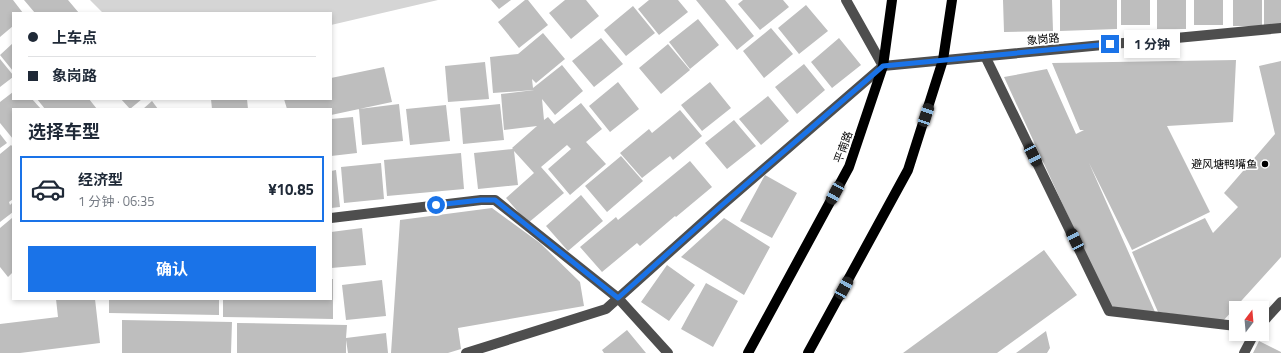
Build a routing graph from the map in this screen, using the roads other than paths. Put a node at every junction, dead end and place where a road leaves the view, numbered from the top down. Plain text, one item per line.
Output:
1 (846, 0) edge
2 (892, 0) edge
3 (952, 0) edge
4 (1281, 28) edge
5 (985, 56) junction
6 (943, 60) junction
7 (883, 66) junction
8 (332, 218) edge
9 (618, 298) junction
10 (1281, 302) edge
11 (1269, 315) edge
12 (1229, 325) edge
13 (1250, 341) edge
14 (466, 353) edge
15 (668, 353) edge
16 (748, 353) edge
17 (808, 353) edge
18 (1244, 353) edge

1 - 7 street
2 - 7 main road, 平南路
3 - 6 main road
4 - 5 street, 象岗路
5 - 6 street, 象岗路
5 - 12 street
6 - 7 street, 象岗路
6 - 17 main road
7 - 9 street
7 - 16 main road, 平南路
8 - 9 street
9 - 14 street
9 - 15 street
10 - 11 street
13 - 18 street

